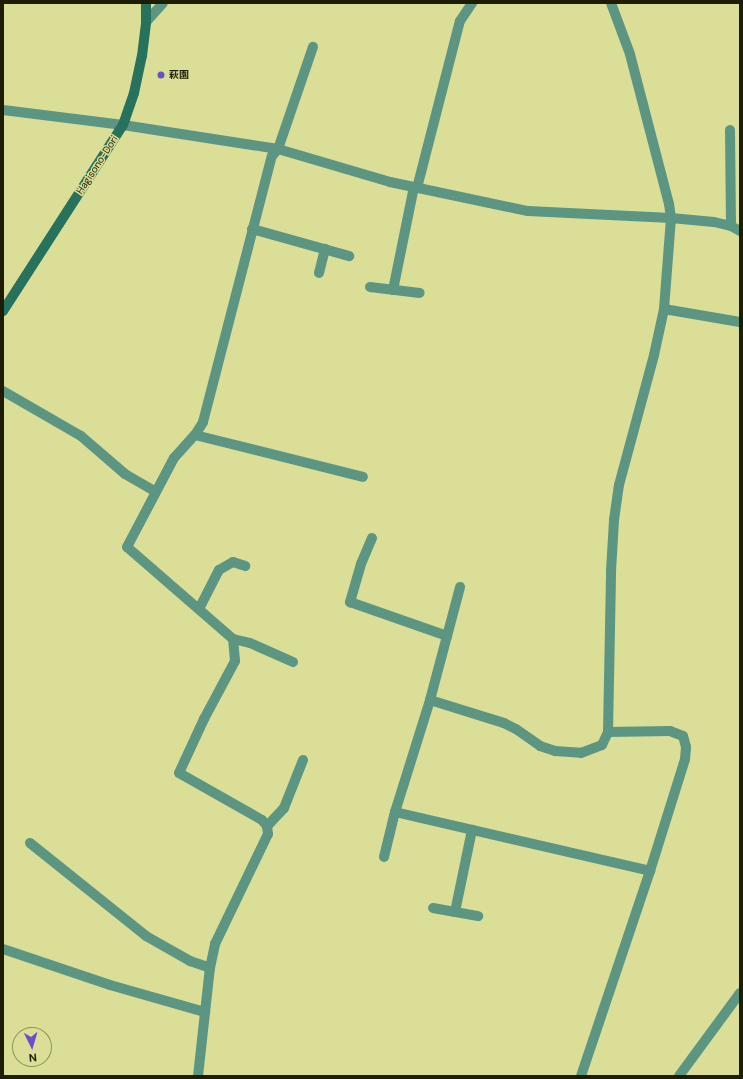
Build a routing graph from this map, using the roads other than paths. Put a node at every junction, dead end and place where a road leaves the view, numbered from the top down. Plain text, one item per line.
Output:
1 (146, 3) edge
2 (163, 3) edge
3 (472, 3) edge
4 (611, 3) edge
5 (146, 22) junction
6 (313, 47) dead end
7 (3, 110) edge
8 (123, 125) junction
9 (730, 130) dead end
10 (278, 149) junction
11 (416, 187) junction
12 (671, 218) junction
13 (731, 226) junction
14 (252, 228) junction
15 (740, 231) edge
16 (325, 249) junction
17 (349, 256) dead end
18 (319, 273) dead end
19 (370, 287) dead end
20 (393, 290) junction
21 (420, 293) dead end
22 (664, 309) junction
23 (3, 311) edge
24 (740, 322) edge
25 (3, 391) edge
26 (195, 435) junction
27 (363, 477) dead end
28 (155, 491) junction
29 (372, 538) dead end
30 (245, 566) dead end
31 (460, 587) dead end
32 (199, 609) junction
33 (447, 636) junction
34 (233, 639) junction
35 (293, 662) dead end
36 (430, 700) junction
37 (608, 732) junction
38 (303, 760) dead end
39 (395, 812) junction
40 (267, 826) junction
41 (472, 830) junction
42 (30, 843) dead end
43 (384, 857) dead end
44 (650, 871) junction
45 (433, 908) dead end
46 (455, 912) junction
47 (478, 916) dead end
48 (3, 949) edge
49 (210, 968) junction
50 (740, 993) edge
51 (205, 1012) junction
52 (198, 1076) edge
53 (581, 1076) edge
54 (679, 1076) edge

1 - 5 street, Hagisono-Dori
2 - 5 street
3 - 11 street
4 - 12 street
5 - 8 street, Hagisono-Dori
6 - 10 street
7 - 8 street
8 - 10 street
8 - 23 street, Hagisono-Dori
9 - 13 street
10 - 11 street
10 - 14 street
11 - 12 street
11 - 20 street
12 - 13 street
12 - 22 street
13 - 15 street
14 - 16 street
14 - 26 street
16 - 17 street
16 - 18 street
19 - 20 street
20 - 21 street
22 - 24 street
22 - 37 street
25 - 28 street
26 - 27 street
26 - 28 street
28 - 32 street
29 - 33 street
30 - 32 street
31 - 33 street
32 - 34 street
33 - 36 street
34 - 35 street
34 - 40 street
36 - 37 street
36 - 39 street
37 - 44 street
38 - 40 street
39 - 41 street
39 - 43 street
40 - 49 street
41 - 44 street
41 - 46 street
42 - 49 street
44 - 53 street
45 - 46 street
46 - 47 street
48 - 51 street
49 - 51 street
50 - 54 street
51 - 52 street

